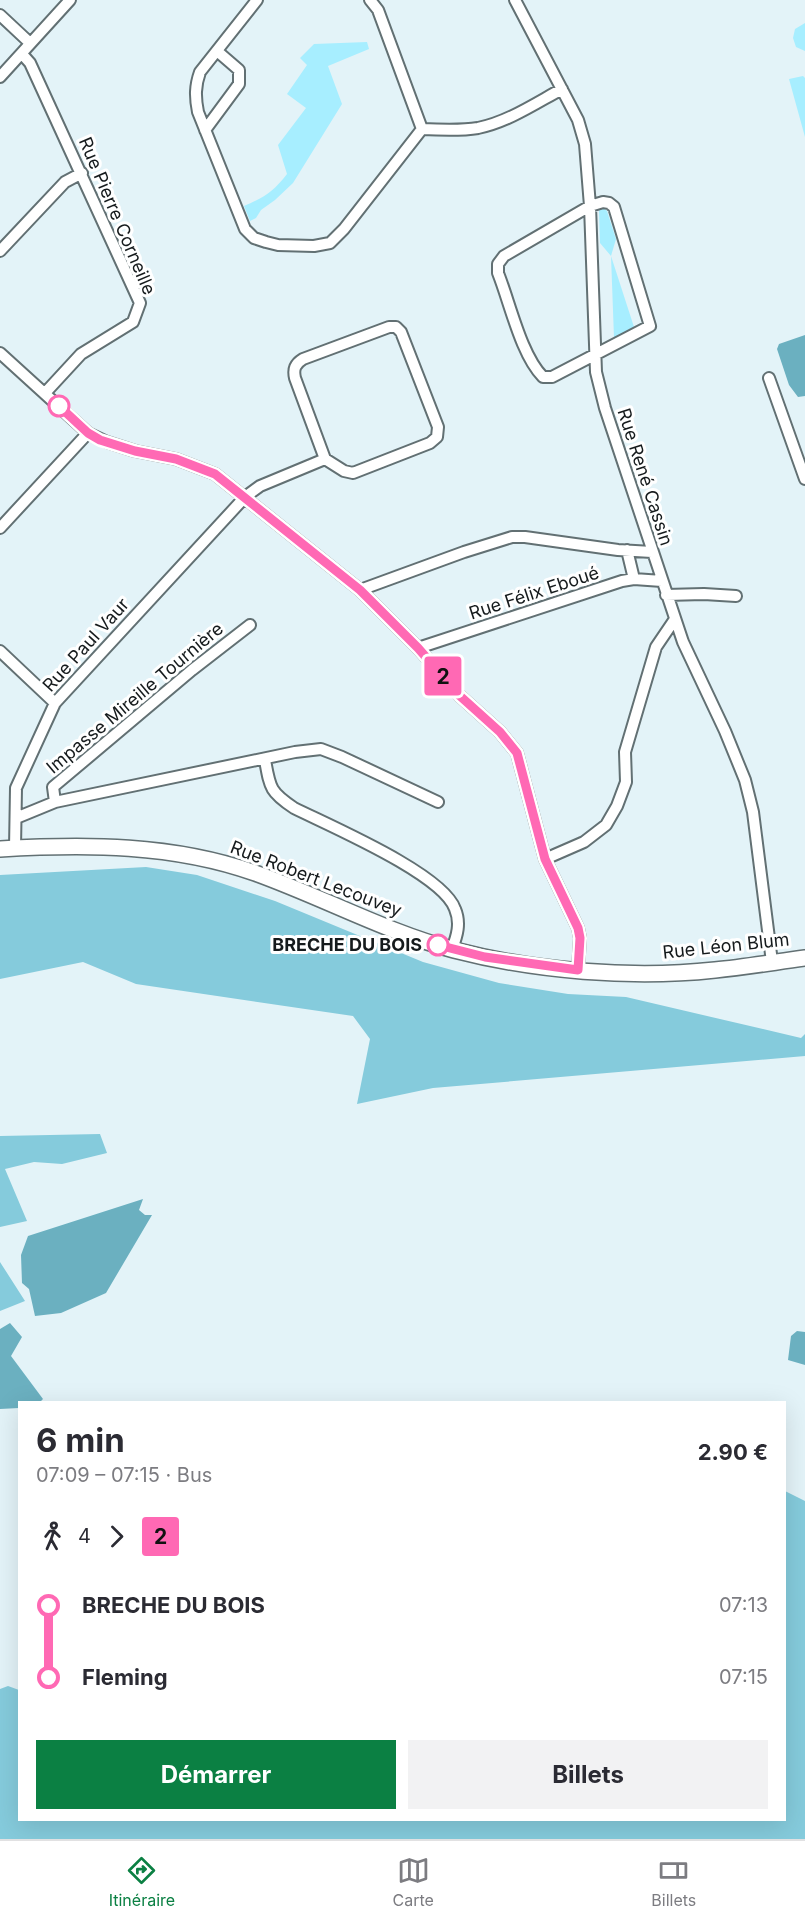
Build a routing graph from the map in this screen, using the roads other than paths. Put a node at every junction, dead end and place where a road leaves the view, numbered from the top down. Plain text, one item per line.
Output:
1 (70, 0) edge
2 (257, 0) edge
3 (370, 0) edge
4 (515, 0) edge
5 (0, 15) edge
6 (30, 43) junction
7 (217, 51) junction
8 (22, 54) junction
9 (0, 77) edge
10 (562, 89) junction
11 (422, 129) junction
12 (205, 130) junction
13 (82, 173) junction
14 (590, 206) junction
15 (0, 251) edge
16 (0, 353) edge
17 (595, 355) junction
18 (769, 378) dead end
19 (45, 393) junction
20 (88, 433) junction
21 (325, 459) junction
22 (805, 479) edge
23 (245, 497) junction
24 (0, 528) edge
25 (627, 550) junction
26 (652, 552) junction
27 (634, 579) junction
28 (662, 580) junction
29 (360, 590) junction
30 (666, 595) junction
31 (736, 596) dead end
32 (675, 619) junction
33 (250, 625) dead end
34 (418, 648) junction
35 (0, 651) edge
36 (55, 703) junction
37 (265, 760) junction
38 (55, 802) junction
39 (438, 802) dead end
40 (16, 818) junction
41 (7, 848) edge
42 (545, 859) junction
43 (452, 949) junction
44 (805, 958) edge
45 (772, 962) junction
46 (578, 970) junction

1 - 6 street
2 - 7 street
3 - 11 street
4 - 10 street, Rue René Cassin
5 - 6 street
6 - 8 street
7 - 12 street
7 - 12 street
8 - 9 street
8 - 13 street, Rue Pierre Corneille
10 - 11 street
10 - 14 street, Rue René Cassin
11 - 12 street
13 - 15 street
13 - 19 street, Rue Pierre Corneille
14 - 17 street, Rue René Cassin
14 - 17 street
14 - 17 street
16 - 19 street
17 - 26 street, Rue René Cassin
18 - 22 street
19 - 20 street
20 - 23 street
20 - 24 street
21 - 21 street
21 - 23 street, Rue Paul Vaur
23 - 29 street
23 - 36 street, Rue Paul Vaur
25 - 26 street
25 - 27 street
25 - 29 street
26 - 28 street, Rue René Cassin
27 - 28 street, Rue Félix Eboué
27 - 34 street, Rue Félix Eboué
28 - 30 street, Rue René Cassin
29 - 34 street
30 - 31 street
30 - 32 street, Rue René Cassin
32 - 42 street
32 - 45 street, Rue René Cassin
33 - 38 street, Impasse Mireille Tournière
34 - 42 street
35 - 36 street
36 - 40 street, Rue Paul Vaur
37 - 38 street
37 - 39 street
37 - 43 street
38 - 40 street
40 - 41 street, Rue Paul Vaur
41 - 43 street, Rue Robert Lecouvey
42 - 46 street
43 - 46 street, Rue Robert Lecouvey
44 - 45 street, Rue Léon Blum
45 - 46 street, Rue Léon Blum

